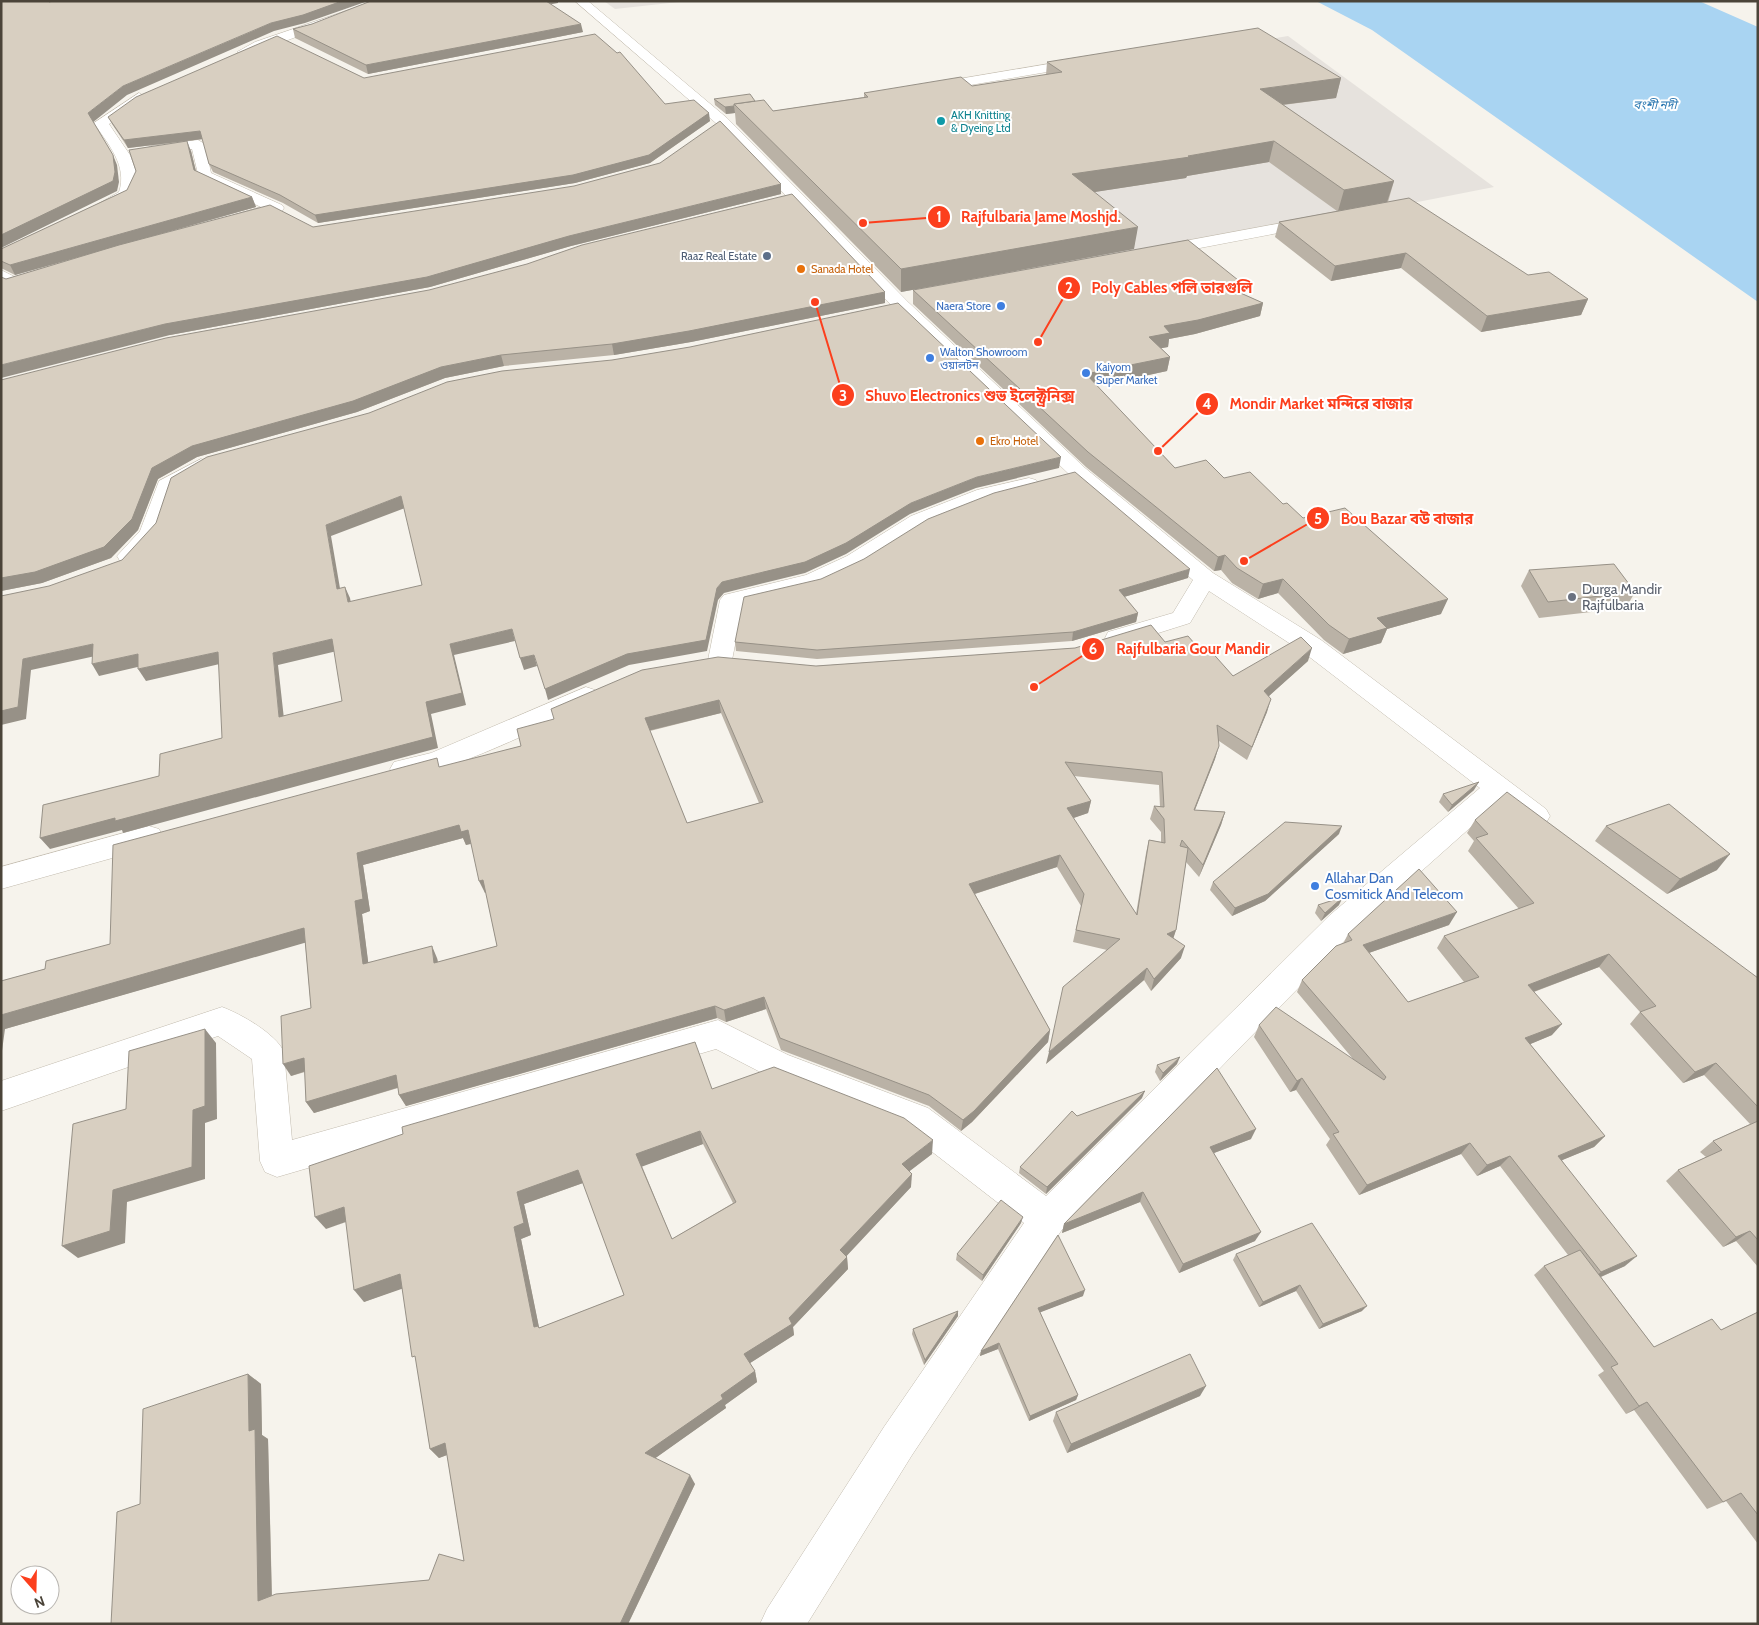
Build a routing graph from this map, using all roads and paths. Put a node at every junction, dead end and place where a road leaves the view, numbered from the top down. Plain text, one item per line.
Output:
1 (388, 1) edge
2 (581, 1) edge
3 (278, 36) junction
4 (296, 45) edge
5 (231, 57) edge
6 (1096, 60) edge
7 (919, 89) edge
8 (151, 92) edge
9 (742, 118) edge
10 (716, 126) junction
11 (123, 155) junction
12 (276, 208) junction
13 (91, 213) edge
14 (291, 217) edge
15 (1329, 220) edge
16 (223, 223) edge
17 (1146, 253) edge
18 (60, 268) edge
19 (1, 275) edge
20 (223, 458) edge
21 (1078, 472) junction
22 (111, 568) edge
23 (1205, 578) junction
24 (1091, 646) edge
25 (693, 665) edge
26 (604, 688) edge
27 (384, 774) edge
28 (1498, 788) junction
29 (170, 832) edge
30 (1561, 834) edge
31 (1, 878) edge
32 (1, 1096) edge
33 (1048, 1219) junction
34 (782, 1624) edge

1 - 3 street
2 - 10 street
3 - 4 street
3 - 5 street
6 - 7 street
8 - 11 street
9 - 10 street
10 - 21 street
11 - 12 street
11 - 13 street
12 - 14 street
12 - 16 street
15 - 17 street
18 - 19 street
20 - 22 street
21 - 23 street
21 - 25 street
23 - 24 street
23 - 28 street
26 - 27 street
28 - 30 street
28 - 33 street
29 - 31 street
32 - 33 street
33 - 34 street

